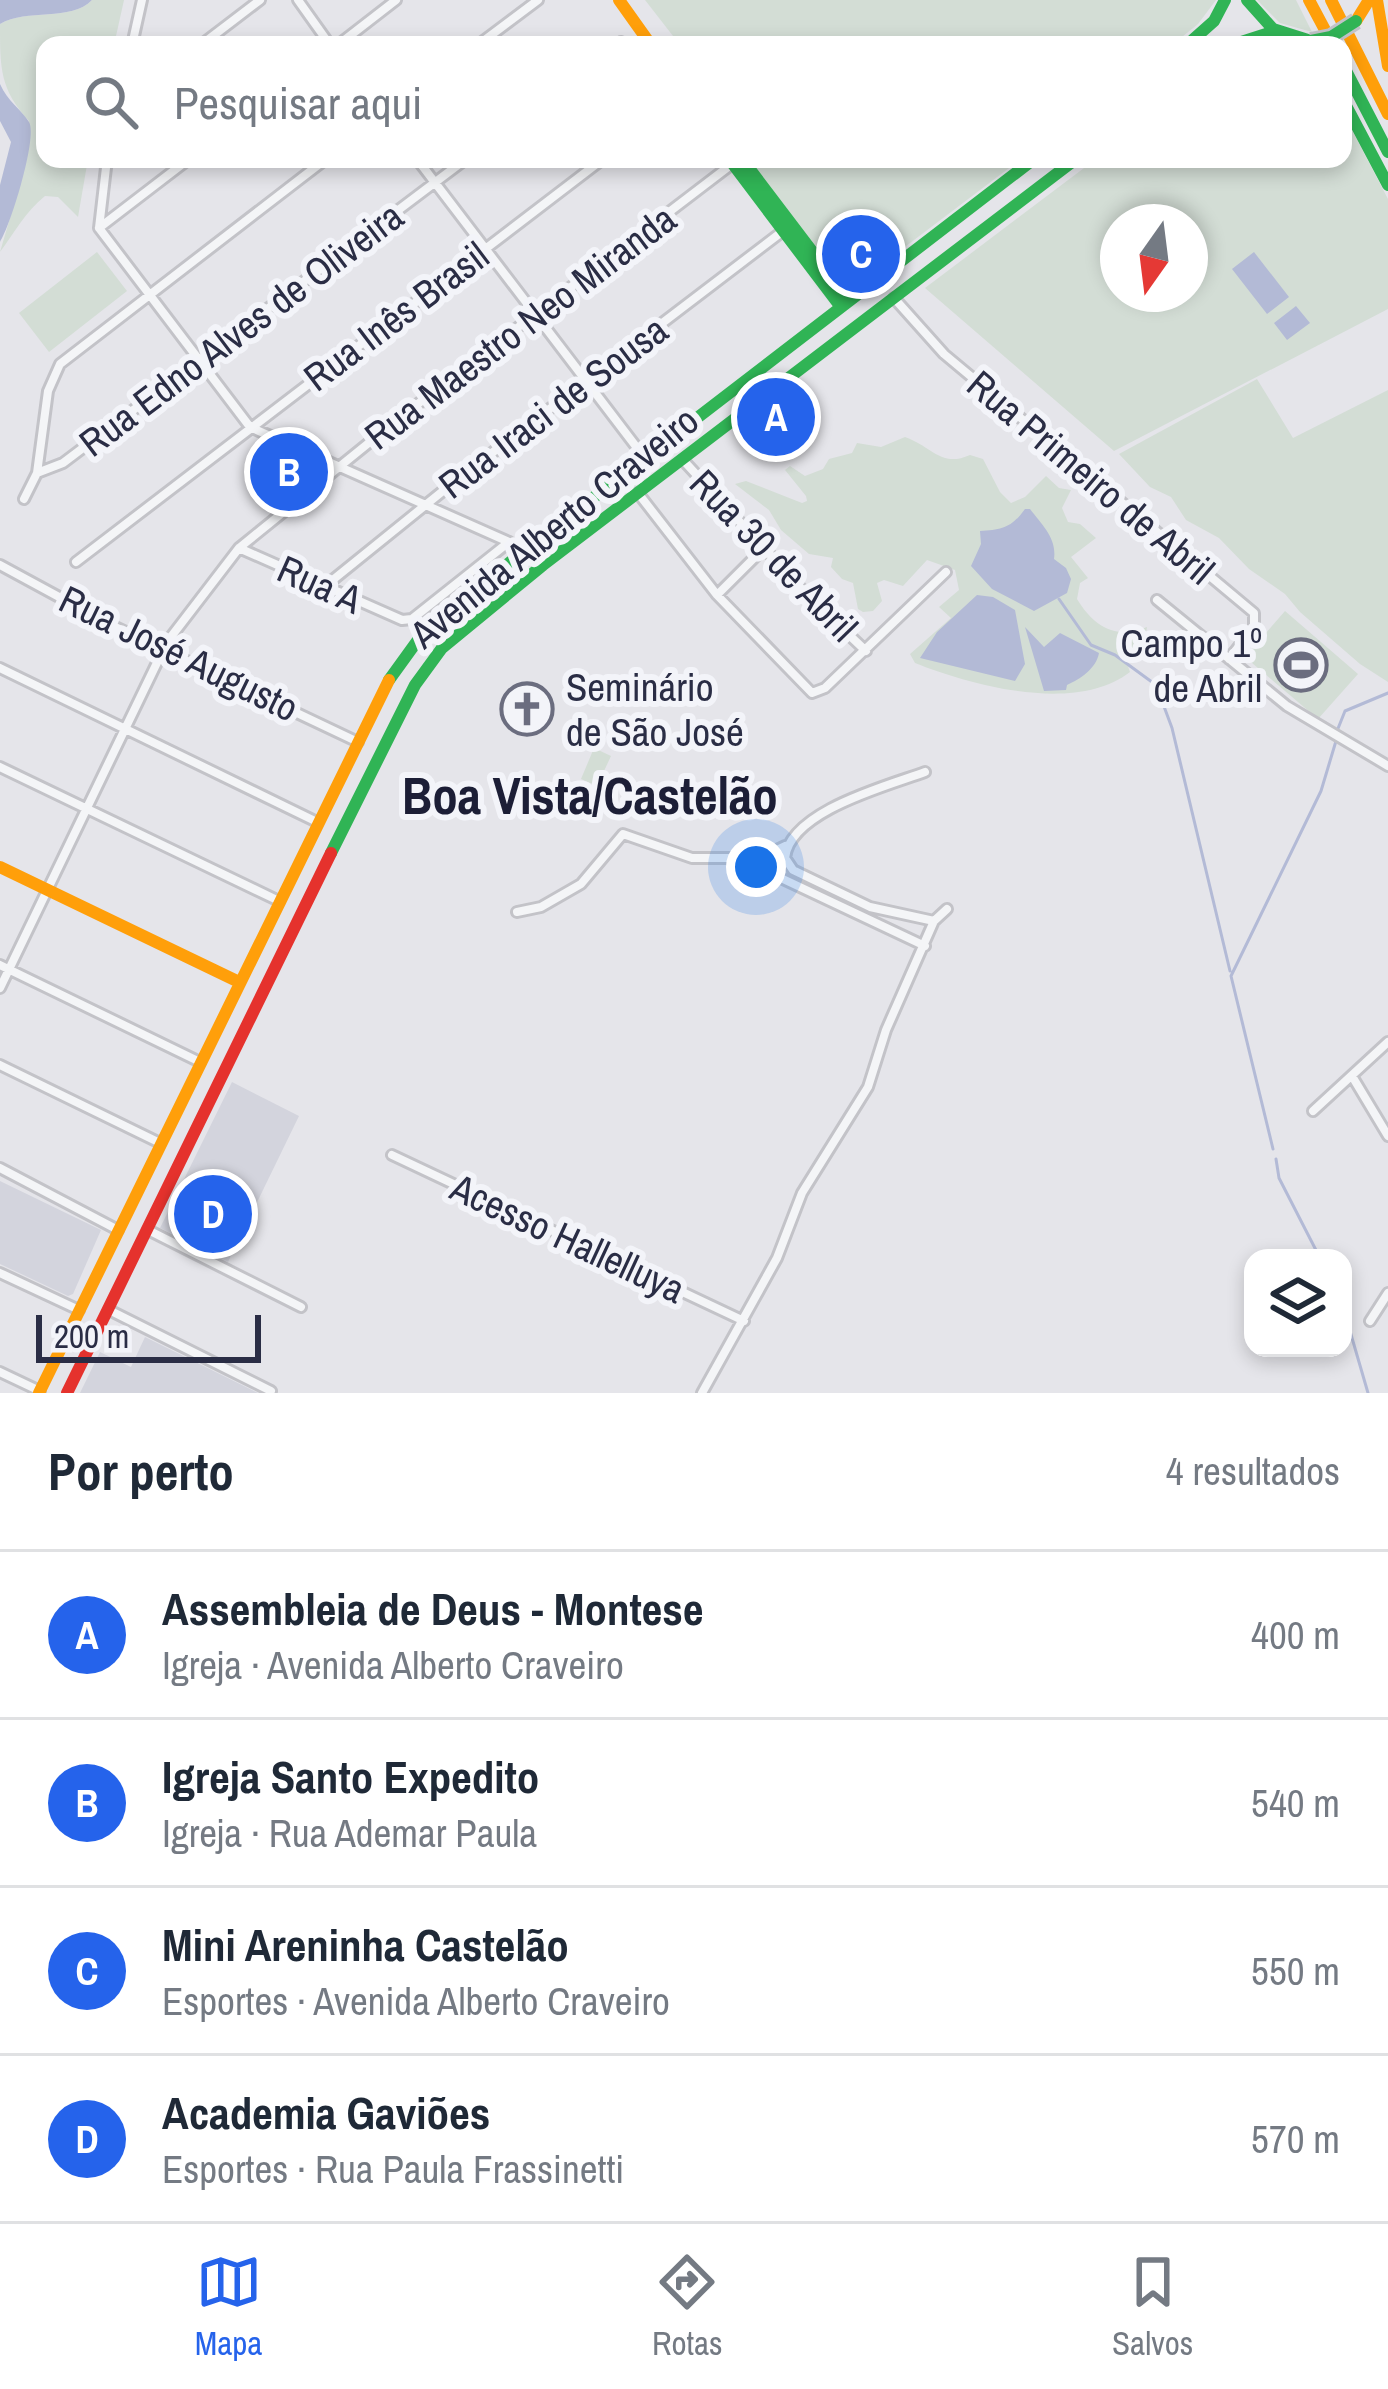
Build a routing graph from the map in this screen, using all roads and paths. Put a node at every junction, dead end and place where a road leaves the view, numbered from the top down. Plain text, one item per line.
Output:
1 (142, 0) edge
2 (260, 0) edge
3 (298, 0) edge
4 (396, 0) edge
5 (538, 0) edge
6 (619, 0) edge
7 (1225, 0) edge
8 (1247, 0) edge
9 (1309, 0) edge
10 (1331, 0) edge
11 (1373, 0) edge
12 (1280, 33) junction
13 (134, 36) edge
14 (213, 36) edge
15 (327, 36) edge
16 (346, 36) edge
17 (490, 36) edge
18 (645, 36) edge
19 (1197, 36) edge
20 (1268, 36) edge
21 (1287, 36) edge
22 (1328, 36) edge
23 (1333, 36) edge
24 (1349, 36) edge
25 (1352, 42) edge
26 (1388, 66) edge
27 (1352, 82) edge
28 (1388, 114) edge
29 (1352, 117) edge
30 (1388, 152) edge
31 (105, 168) edge
32 (177, 168) edge
33 (314, 168) edge
34 (424, 168) edge
35 (454, 168) edge
36 (591, 168) edge
37 (726, 168) edge
38 (740, 168) edge
39 (740, 168) edge
40 (1022, 168) edge
41 (1064, 168) edge
42 (435, 182) junction
43 (1388, 184) edge
44 (99, 228) junction
45 (783, 231) junction
46 (485, 249) junction
47 (149, 295) junction
48 (892, 297) junction
49 (844, 303) junction
50 (536, 316) junction
51 (197, 361) junction
52 (587, 381) junction
53 (250, 427) junction
54 (645, 459) junction
55 (682, 459) junction
56 (339, 466) junction
57 (37, 473) junction
58 (638, 493) junction
59 (24, 499) dead end
60 (426, 504) junction
61 (509, 542) junction
62 (239, 548) junction
63 (764, 548) junction
64 (520, 554) junction
65 (76, 562) dead end
66 (0, 565) edge
67 (946, 572) dead end
68 (534, 573) junction
69 (324, 587) junction
70 (717, 595) junction
71 (1156, 600) dead end
72 (164, 648) junction
73 (866, 651) junction
74 (1229, 659) junction
75 (0, 668) edge
76 (125, 728) junction
77 (358, 742) junction
78 (1388, 766) edge
79 (0, 767) edge
80 (925, 772) dead end
81 (86, 808) junction
82 (318, 823) junction
83 (788, 845) junction
84 (764, 866) junction
85 (0, 867) edge
86 (47, 889) junction
87 (279, 902) junction
88 (946, 909) dead end
89 (517, 912) dead end
90 (934, 921) junction
91 (925, 946) junction
92 (4, 967) edge
93 (239, 982) junction
94 (0, 988) edge
95 (1388, 1042) edge
96 (200, 1062) junction
97 (0, 1065) edge
98 (1351, 1076) junction
99 (1313, 1111) dead end
100 (1388, 1136) edge
101 (160, 1143) junction
102 (392, 1155) dead end
103 (0, 1168) edge
104 (118, 1230) junction
105 (147, 1230) junction
106 (138, 1247) junction
107 (0, 1273) edge
108 (1388, 1293) edge
109 (301, 1307) dead end
110 (79, 1310) junction
111 (107, 1310) junction
112 (744, 1321) junction
113 (1370, 1321) dead end
114 (0, 1372) edge
115 (271, 1391) edge
116 (39, 1392) edge
117 (67, 1393) edge
118 (701, 1393) edge

1 - 13 street
2 - 14 street
3 - 15 street
4 - 16 street
5 - 17 street
6 - 18 main road
7 - 19 main road
8 - 12 main road
9 - 22 main road
10 - 24 main road
11 - 23 main road, bridge
11 - 26 main road
12 - 20 main road
12 - 21 main road
25 - 28 main road
27 - 30 main road
29 - 43 main road
31 - 44 street
32 - 44 street
33 - 47 street
34 - 42 street
35 - 42 street, Rua Edno Alves de Oliveira
36 - 46 street, Rua Inês Brasil
37 - 50 street, Rua Maestro Neo Miranda
38 - 49 main road
39 - 45 main road
40 - 49 main road, Avenida Alberto Craveiro
41 - 48 main road, Avenida Alberto Craveiro
42 - 46 street
42 - 51 street, Rua Edno Alves de Oliveira
44 - 47 street
45 - 49 main road
45 - 52 street, Rua Iraci de Sousa
46 - 50 street
46 - 53 street, Rua Inês Brasil
47 - 51 street
47 - 57 street
48 - 55 main road, Avenida Alberto Craveiro
48 - 74 street, Rua Primeiro de Abril
49 - 54 main road, Avenida Alberto Craveiro
50 - 52 street
50 - 56 street, Rua Maestro Neo Miranda
51 - 53 street
51 - 57 street, Rua Edno Alves de Oliveira
52 - 54 street
52 - 60 street, Rua Iraci de Sousa
53 - 56 street
53 - 65 street, Rua Inês Brasil
54 - 64 main road, Avenida Alberto Craveiro
55 - 58 main road, Avenida Alberto Craveiro
55 - 63 street, Rua 30 de Abril
56 - 60 street
56 - 62 street, Rua Maestro Neo Miranda
57 - 59 street, Rua Edno Alves de Oliveira
58 - 68 main road, Avenida Alberto Craveiro
58 - 70 street
60 - 61 street
60 - 69 street, Rua Iraci de Sousa
61 - 64 street
61 - 69 street, Rua A
62 - 69 street, Rua A
62 - 72 street, Rua Maestro Neo Miranda
63 - 70 street
63 - 73 street, Rua 30 de Abril
64 - 68 main road
64 - 77 main road, Avenida Alberto Craveiro
66 - 72 street, Rua José Augusto
67 - 73 street
68 - 105 main road, Avenida Alberto Craveiro
70 - 73 street
71 - 74 street
72 - 76 street, Rua Maestro Neo Miranda
72 - 77 street, Rua José Augusto
74 - 78 street
75 - 76 street
76 - 81 street, Rua Maestro Neo Miranda
76 - 82 street
77 - 82 main road, Avenida Alberto Craveiro
79 - 81 street
80 - 83 street
81 - 86 street, Rua Maestro Neo Miranda
81 - 87 street
82 - 87 main road, Avenida Alberto Craveiro
83 - 84 street
83 - 90 street
84 - 89 street
84 - 91 street
85 - 86 main road
86 - 92 street, Rua Maestro Neo Miranda
86 - 93 main road
87 - 93 main road, Avenida Alberto Craveiro
88 - 90 street
90 - 91 street
91 - 112 street
92 - 94 street, Rua Maestro Neo Miranda
92 - 96 street
93 - 96 main road, Avenida Alberto Craveiro
95 - 98 street
96 - 101 main road, Avenida Alberto Craveiro
97 - 101 street
98 - 99 street
98 - 100 street
101 - 104 main road, Avenida Alberto Craveiro
102 - 112 street, Acesso Hallelluya
103 - 104 street
104 - 106 main road
104 - 110 main road, Avenida Alberto Craveiro
105 - 106 main road, Avenida Alberto Craveiro
105 - 109 street
106 - 111 main road, Avenida Alberto Craveiro
107 - 110 street
108 - 113 street
110 - 116 main road, Avenida Alberto Craveiro
111 - 115 street
111 - 117 main road, Avenida Alberto Craveiro
112 - 118 street
114 - 116 street

